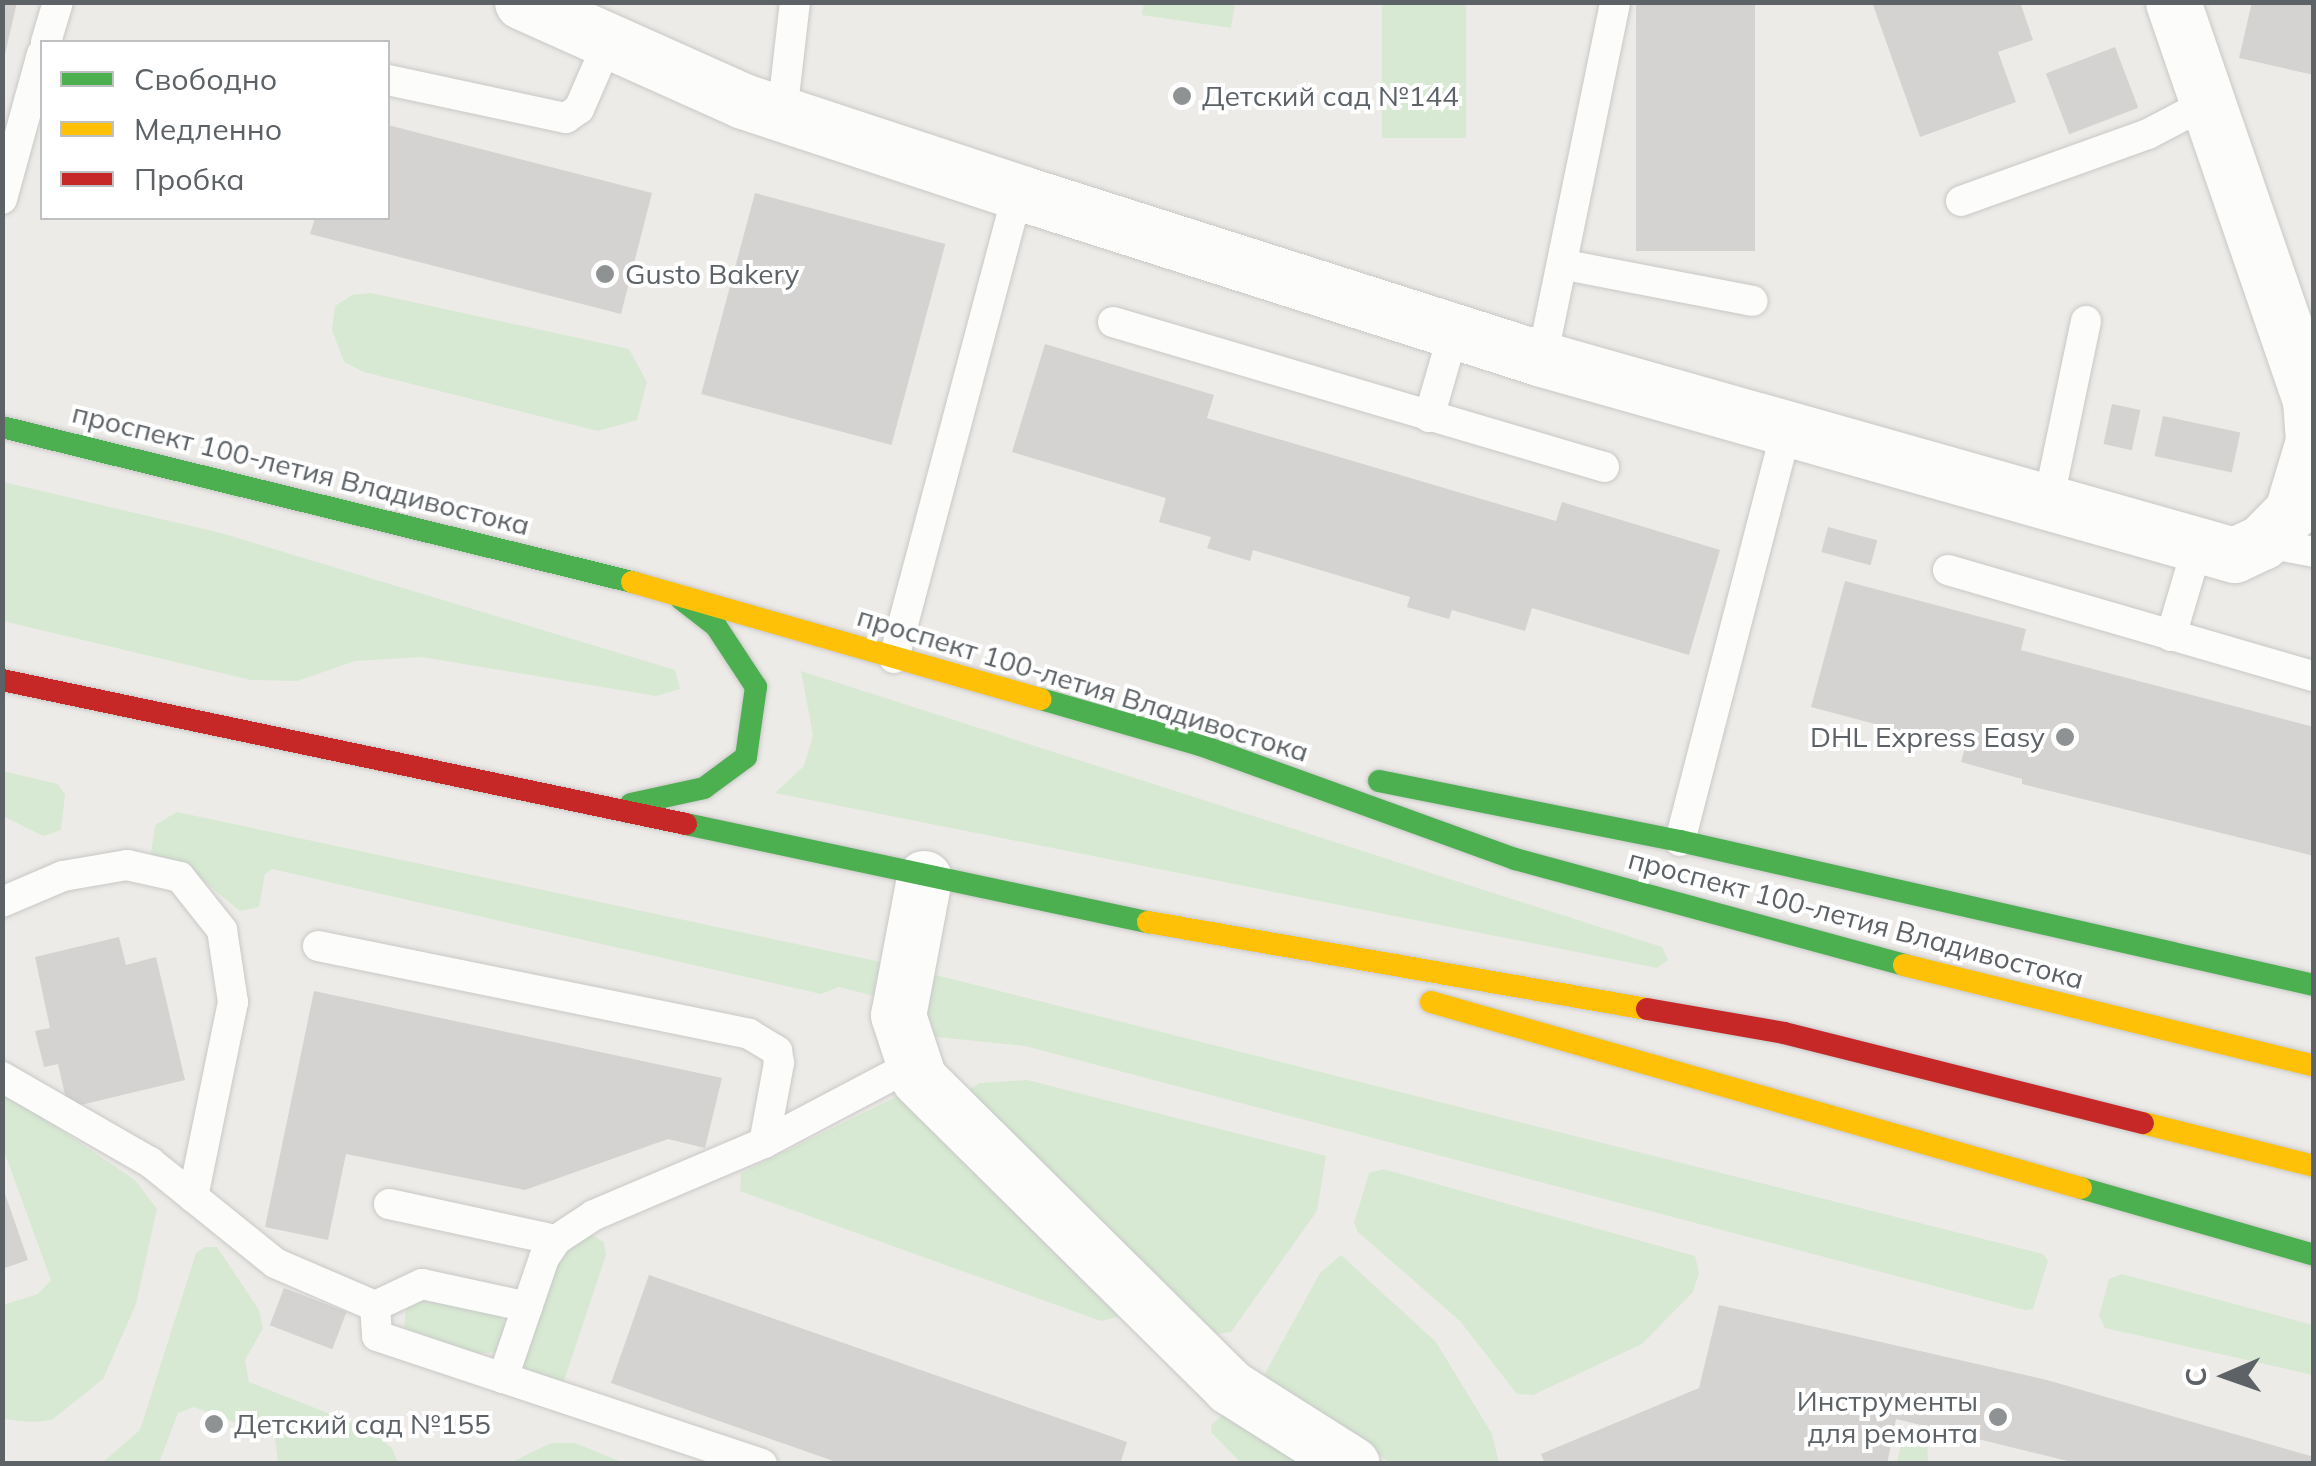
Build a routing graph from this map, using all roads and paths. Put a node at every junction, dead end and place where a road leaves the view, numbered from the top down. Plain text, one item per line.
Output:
1 (58, 2) edge
2 (522, 2) edge
3 (795, 2) edge
4 (1615, 2) edge
5 (2173, 2) edge
6 (47, 40) edge
7 (607, 45) junction
8 (40, 61) edge
9 (390, 80) edge
10 (2207, 103) junction
11 (782, 114) junction
12 (1018, 192) junction
13 (2, 199) edge
14 (1961, 201) dead end
15 (1566, 265) junction
16 (1753, 301) dead end
17 (2300, 320) edge
18 (2086, 321) dead end
19 (1113, 322) dead end
20 (1454, 331) junction
21 (1542, 359) junction
22 (1429, 417) junction
23 (2, 426) edge
24 (1786, 431) junction
25 (1604, 467) dead end
26 (2048, 502) junction
27 (2288, 547) edge
28 (2197, 548) junction
29 (1948, 570) dead end
30 (672, 592) junction
31 (2171, 636) junction
32 (894, 658) junction
33 (2314, 676) edge
34 (2, 680) edge
35 (1200, 745) junction
36 (618, 806) junction
37 (1680, 840) junction
38 (924, 878) junction
39 (2, 902) edge
40 (1158, 924) junction
41 (318, 946) dead end
42 (2314, 985) edge
43 (910, 1066) junction
44 (2314, 1066) edge
45 (3, 1076) edge
46 (764, 1143) junction
47 (2314, 1166) edge
48 (192, 1197) junction
49 (389, 1204) dead end
50 (556, 1240) junction
51 (2314, 1255) edge
52 (375, 1306) junction
53 (528, 1307) junction
54 (503, 1378) junction
55 (762, 1464) edge
56 (1352, 1464) edge

1 - 6 lane
2 - 7 street
3 - 11 lane
4 - 15 lane
5 - 10 street
7 - 9 lane
7 - 11 street
8 - 13 lane
10 - 14 lane
10 - 17 street
11 - 12 street
12 - 20 street
12 - 32 lane
15 - 16 lane
15 - 21 lane
17 - 27 street
18 - 26 lane
19 - 22 lane
20 - 21 street
20 - 22 lane
21 - 24 street
22 - 25 lane
23 - 30 highway, проспект 100-летия Владивостока
24 - 26 street
24 - 37 lane
26 - 28 street
27 - 28 street
28 - 31 lane
29 - 31 lane
30 - 32 highway, проспект 100-летия Владивостока
30 - 36 highway
31 - 33 lane
32 - 35 highway, проспект 100-летия Владивостока
34 - 36 highway
35 - 37 highway
35 - 44 highway, проспект 100-летия Владивостока
36 - 38 highway
37 - 42 highway
38 - 40 highway
38 - 43 street
39 - 48 lane
40 - 47 highway
40 - 51 highway
41 - 46 lane
43 - 46 lane
43 - 56 street
45 - 48 lane
46 - 50 lane
48 - 52 lane
49 - 50 lane
50 - 53 lane
52 - 53 lane
52 - 54 lane
53 - 54 lane
54 - 55 lane

